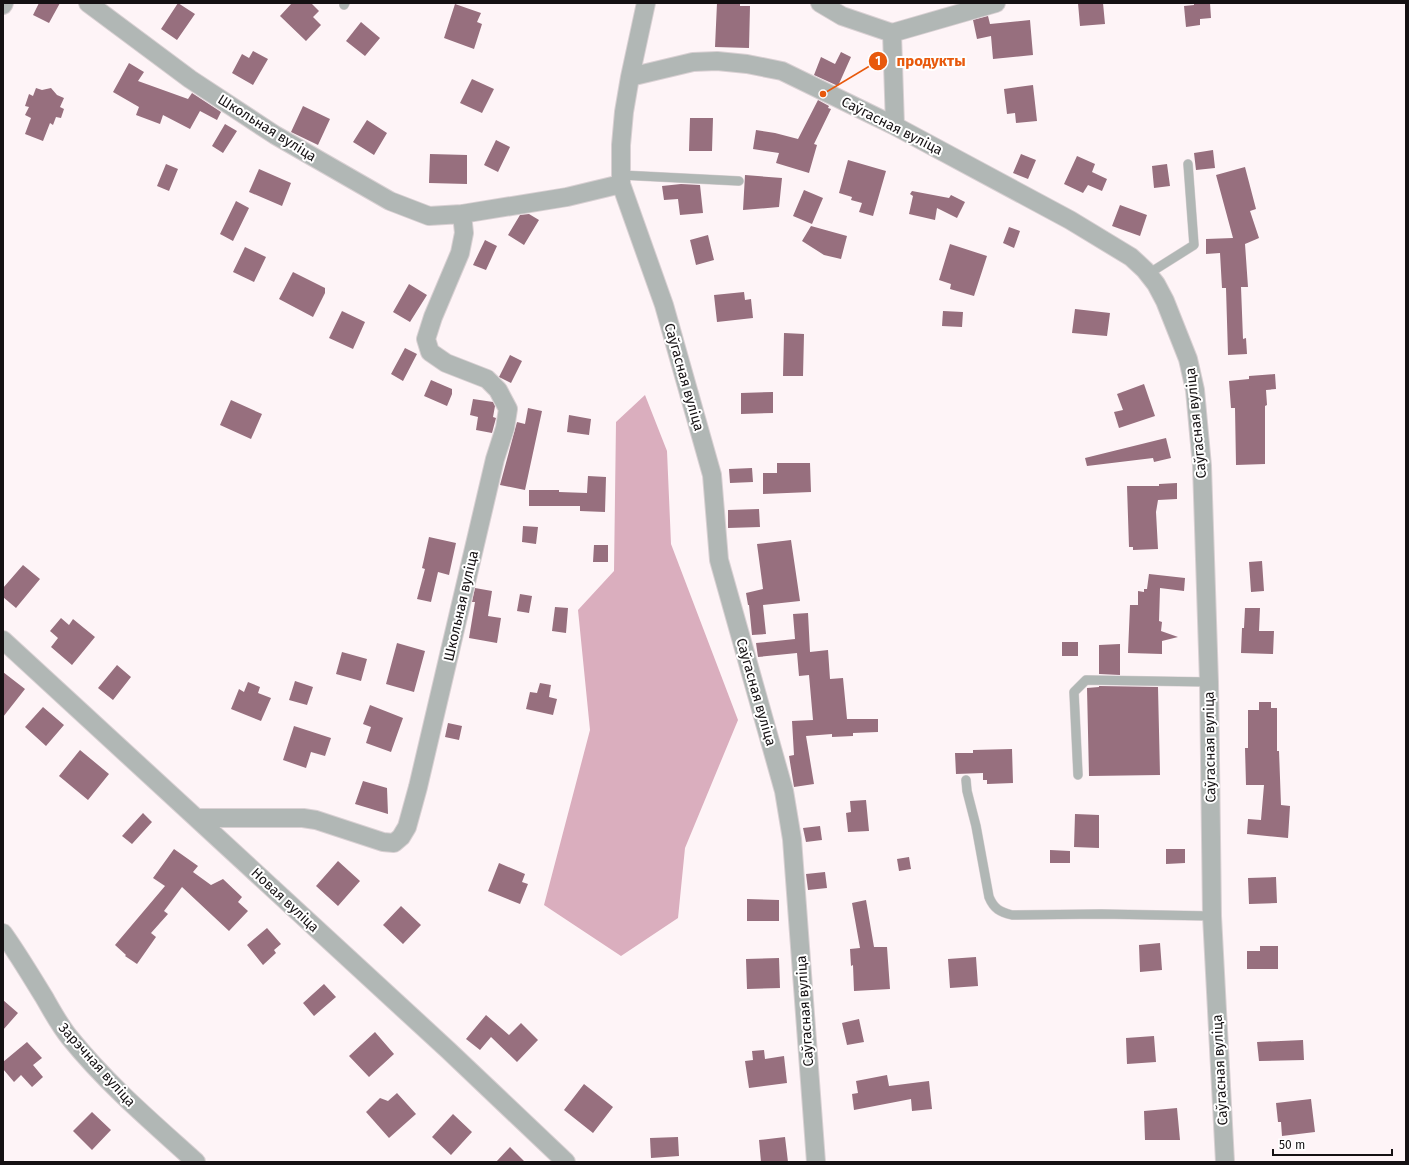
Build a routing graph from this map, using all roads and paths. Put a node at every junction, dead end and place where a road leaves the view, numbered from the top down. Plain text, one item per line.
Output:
1 (88, 3) edge
2 (646, 3) edge
3 (820, 3) edge
4 (996, 3) edge
5 (892, 33) junction
6 (630, 77) junction
7 (895, 126) junction
8 (1188, 164) dead end
9 (621, 179) junction
10 (739, 181) dead end
11 (462, 214) junction
12 (1148, 274) junction
13 (3, 640) edge
14 (1209, 682) junction
15 (1078, 775) dead end
16 (966, 780) dead end
17 (196, 818) junction
18 (1212, 916) junction
19 (3, 933) edge
20 (196, 1162) edge
21 (566, 1162) edge
22 (816, 1162) edge
23 (1225, 1162) edge

1 - 11 street, Школьная вуліца
2 - 6 street
3 - 5 street
4 - 5 street
5 - 7 street
6 - 7 street, Саўгасная вуліца
6 - 9 street, Саўгасная вуліца
7 - 12 street, Саўгасная вуліца
8 - 12 lane
9 - 10 lane
9 - 11 street, Школьная вуліца
9 - 22 street, Саўгасная вуліца
11 - 17 street, Школьная вуліца
12 - 14 street, Саўгасная вуліца
13 - 17 street, Новая вуліца
14 - 15 lane
14 - 18 street, Саўгасная вуліца
16 - 18 lane
17 - 21 street, Новая вуліца
18 - 23 street, Саўгасная вуліца
19 - 20 street, Зарэчная вуліца

